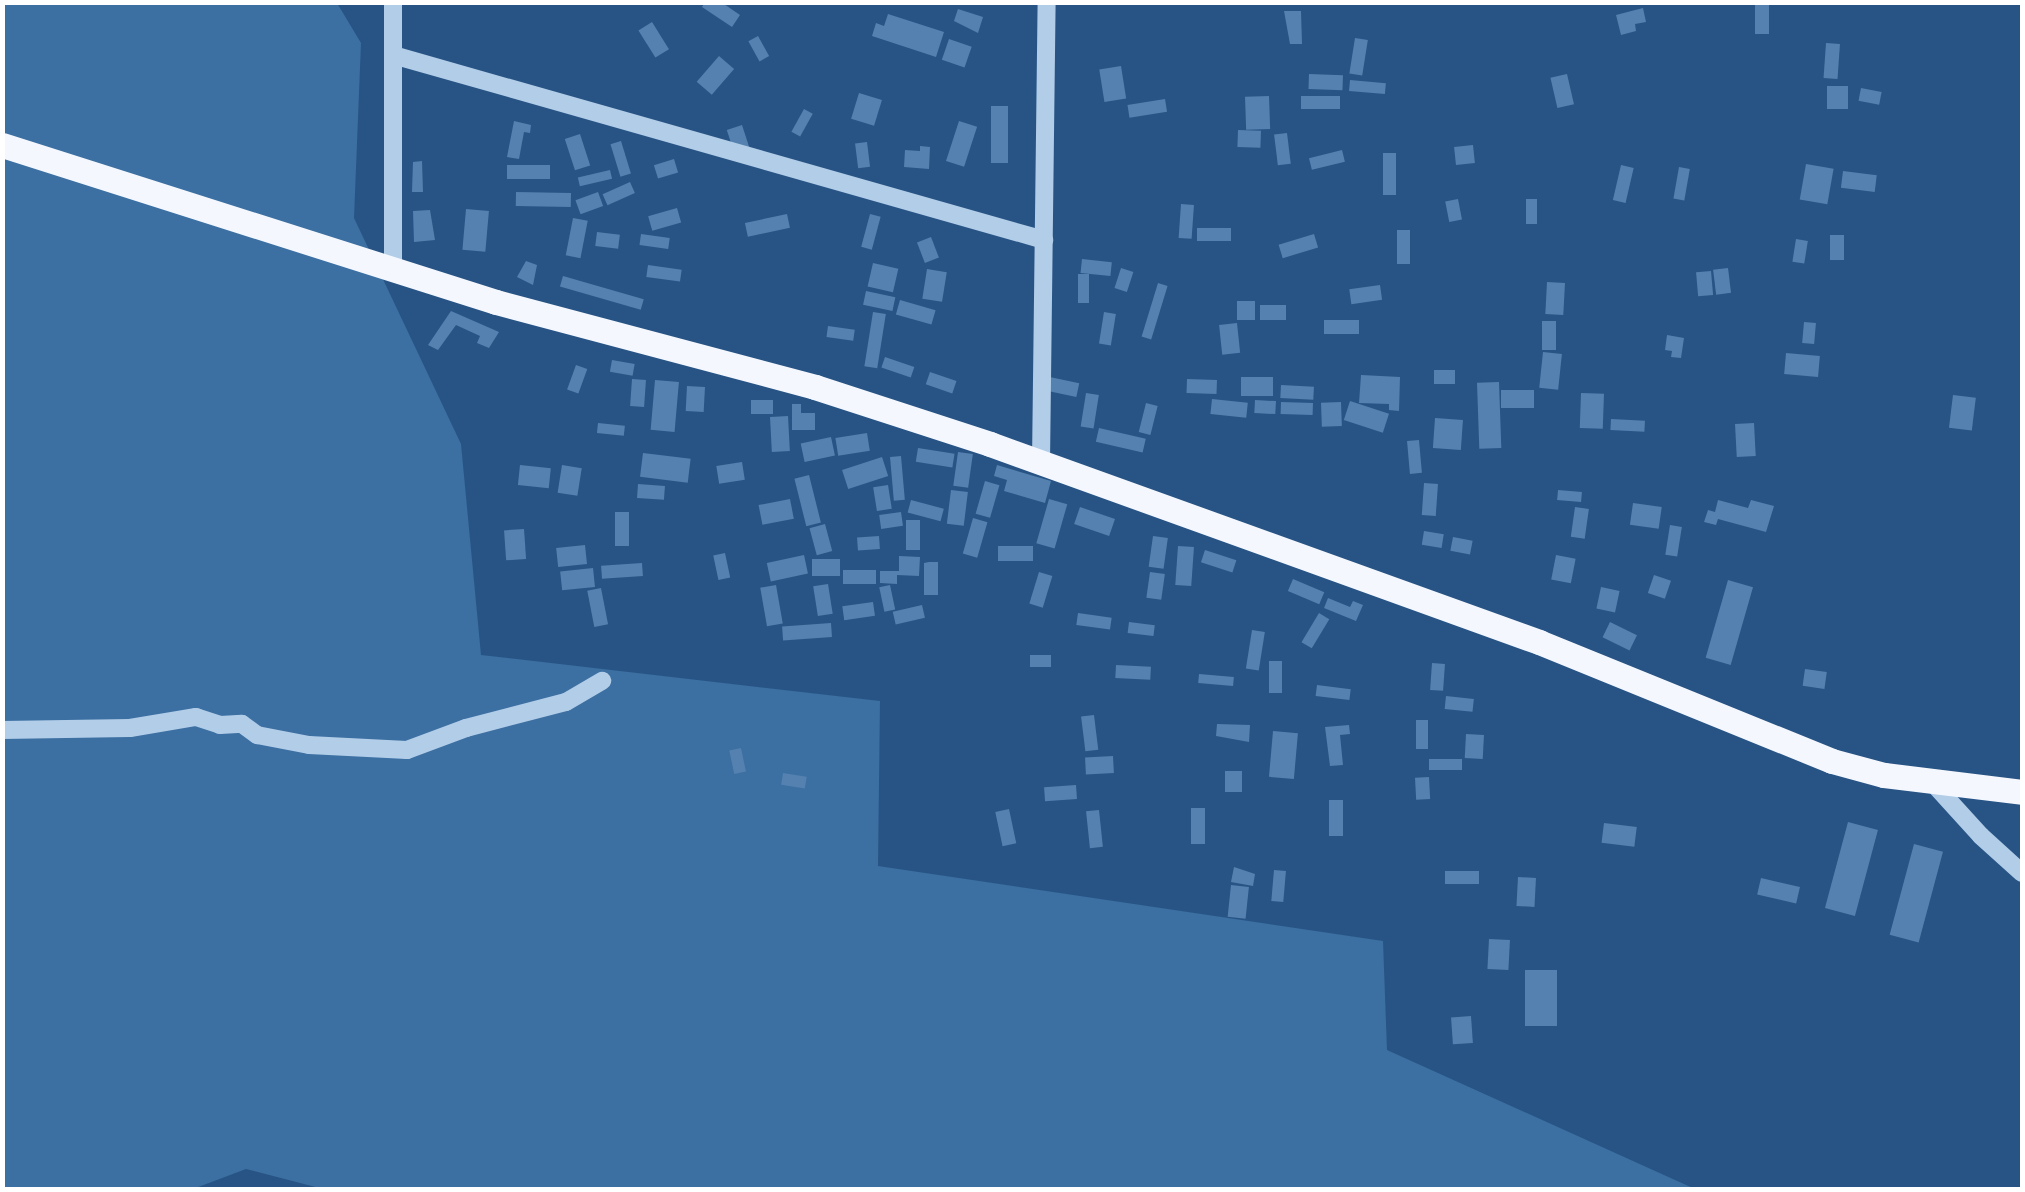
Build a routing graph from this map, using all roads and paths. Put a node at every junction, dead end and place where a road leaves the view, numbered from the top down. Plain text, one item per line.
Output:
1 (393, 2) edge
2 (1047, 2) edge
3 (393, 55) junction
4 (2, 145) edge
5 (1044, 240) junction
6 (393, 268) junction
7 (1042, 462) junction
8 (602, 681) dead end
9 (2, 730) edge
10 (1930, 781) junction
11 (2022, 792) edge
12 (2022, 872) edge

1 - 3 street
2 - 5 street
3 - 5 street
3 - 6 street
4 - 6 main road
5 - 7 street
6 - 7 main road
7 - 10 main road
8 - 9 street
10 - 11 main road
10 - 12 street

